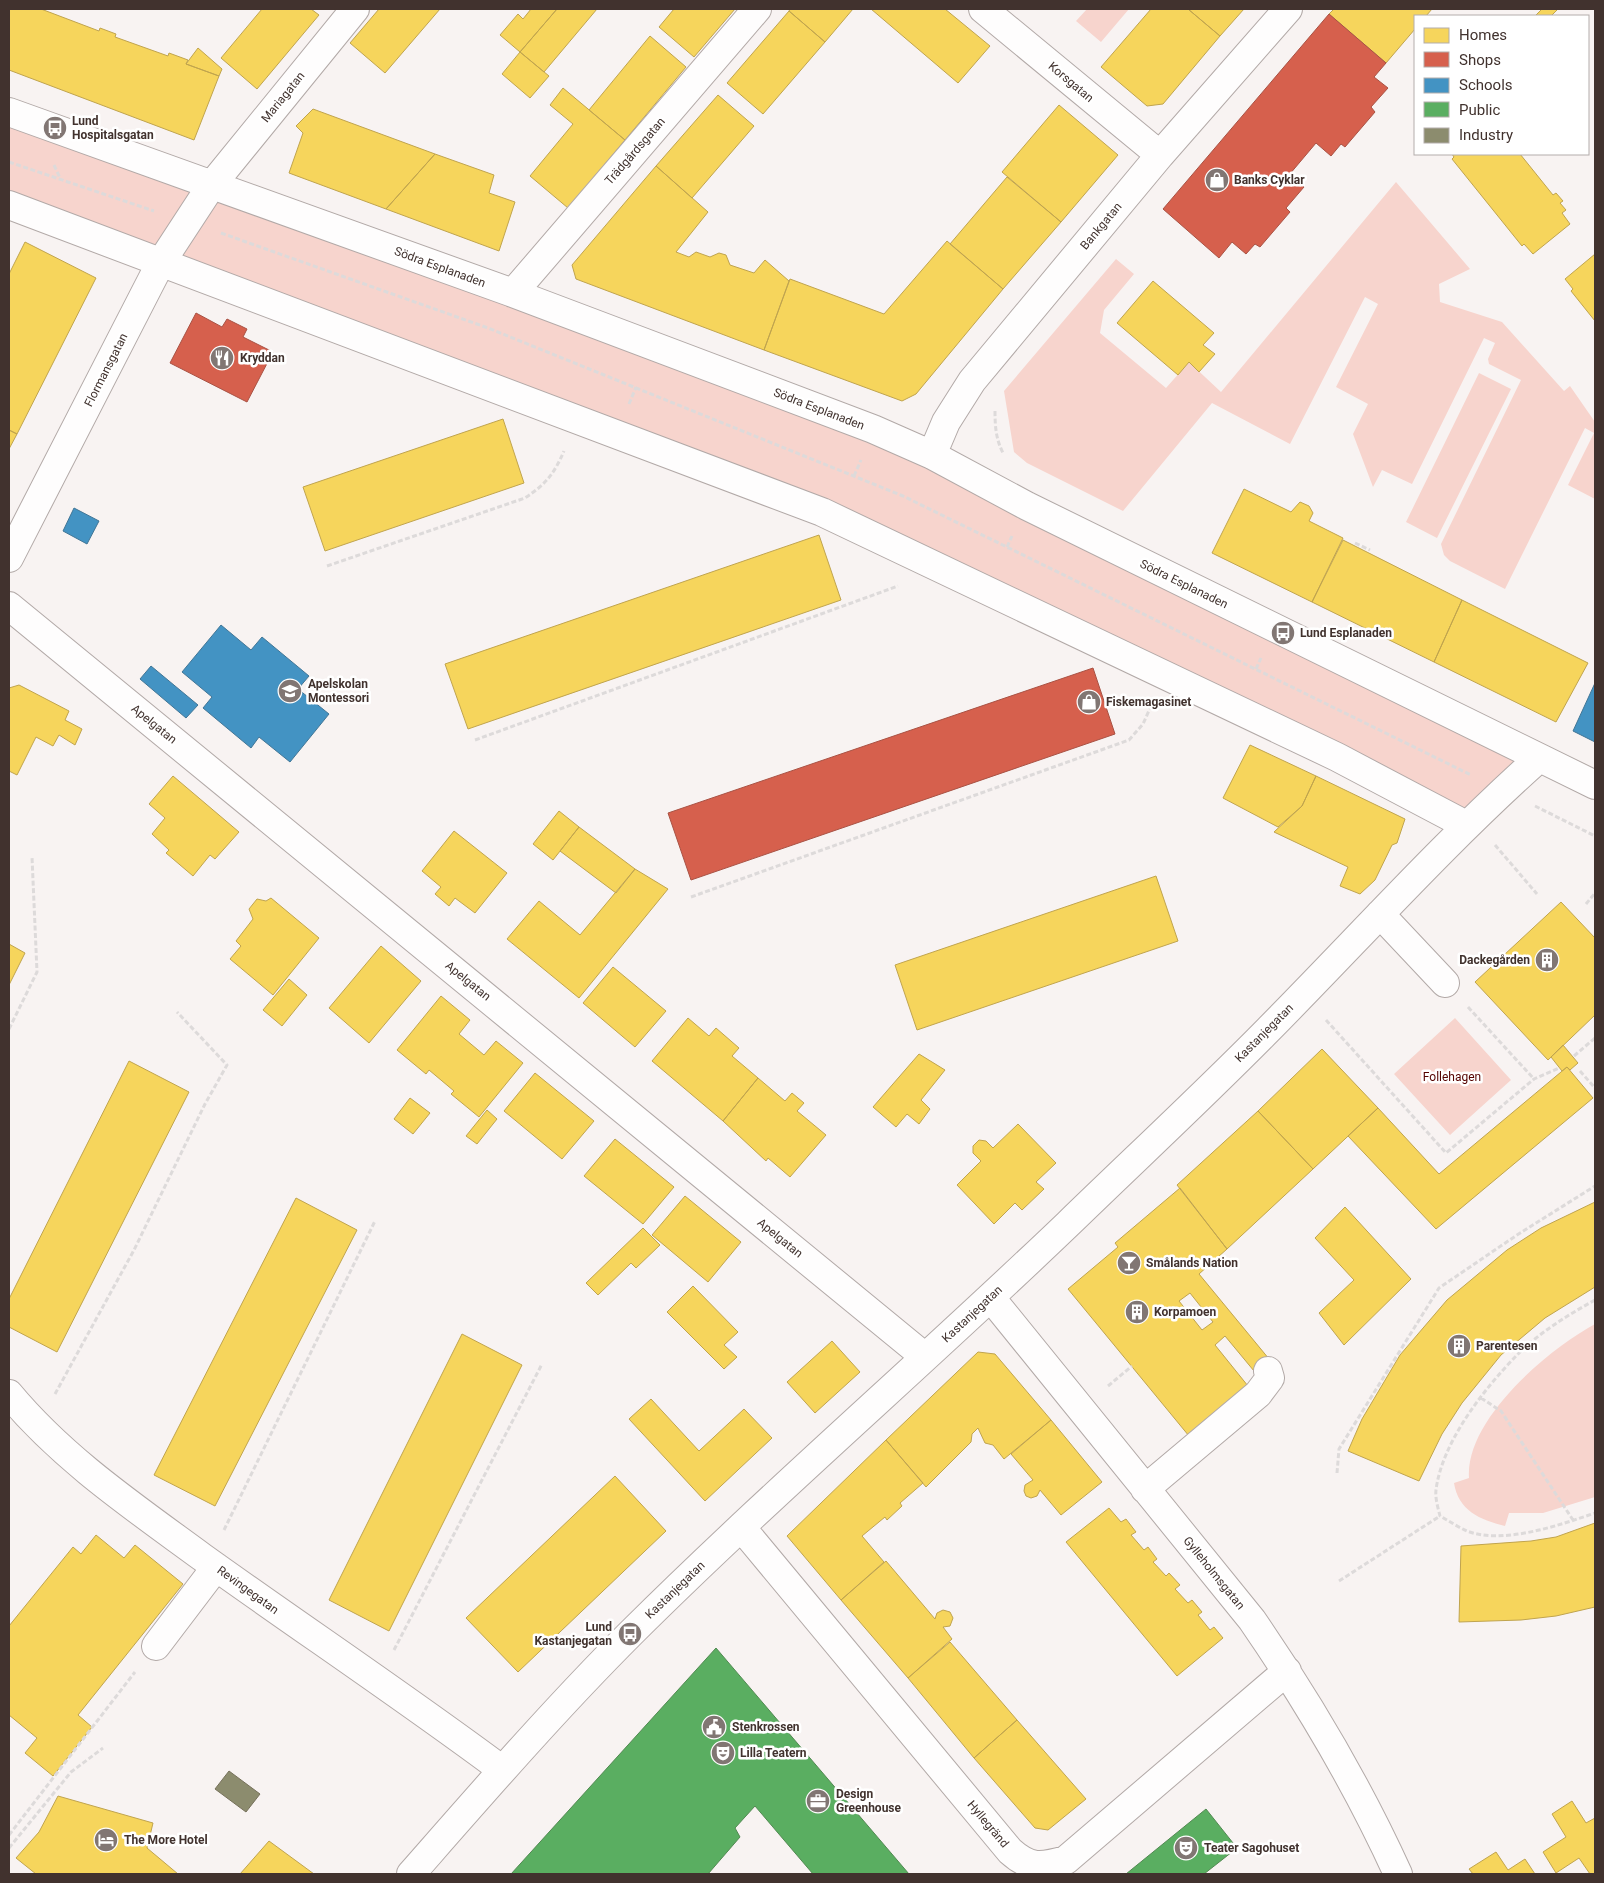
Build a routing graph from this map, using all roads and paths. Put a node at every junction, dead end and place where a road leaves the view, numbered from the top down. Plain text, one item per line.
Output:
1 (355, 9) edge
2 (757, 9) edge
3 (983, 9) edge
4 (1288, 9) edge
5 (9, 112) edge
6 (1160, 155) junction
7 (51, 159) dead end
8 (61, 180) dead end
9 (212, 186) junction
10 (9, 205) edge
11 (160, 264) junction
12 (513, 293) junction
13 (576, 420) junction
14 (932, 455) junction
15 (1355, 543) dead end
16 (1370, 550) dead end
17 (9, 558) edge
18 (327, 566) dead end
19 (943, 570) junction
20 (18, 613) edge
21 (1165, 675) junction
22 (475, 740) dead end
23 (1538, 759) junction
24 (1595, 785) edge
25 (1466, 825) junction
26 (1493, 842) dead end
27 (32, 857) dead end
28 (1595, 893) edge
29 (1537, 894) dead end
30 (691, 896) dead end
31 (1586, 904) dead end
32 (1380, 914) junction
33 (1445, 983) joint
34 (1310, 1002) junction
35 (176, 1012) dead end
36 (9, 1029) edge
37 (1595, 1038) edge
38 (1574, 1056) dead end
39 (1560, 1068) dead end
40 (1580, 1071) dead end
41 (1534, 1079) junction
42 (1595, 1088) edge
43 (1595, 1186) edge
44 (375, 1220) dead end
45 (991, 1298) junction
46 (1595, 1300) edge
47 (925, 1357) junction
48 (542, 1364) dead end
49 (1132, 1366) dead end
50 (1268, 1371) dead end
51 (1108, 1386) dead end
52 (9, 1394) edge
53 (1481, 1398) junction
54 (37, 1425) junction
55 (1337, 1473) dead end
56 (1145, 1489) junction
57 (1595, 1513) edge
58 (1440, 1516) junction
59 (1573, 1521) junction
60 (741, 1527) junction
61 (213, 1565) junction
62 (1339, 1581) dead end
63 (156, 1646) joint
64 (1287, 1671) junction
65 (377, 1681) junction
66 (103, 1748) dead end
67 (501, 1769) junction
68 (9, 1835) edge
69 (9, 1848) edge
70 (411, 1874) edge
71 (1398, 1874) edge

1 - 9 street, Mariagatan
2 - 12 street, Trädgårdsgatan
3 - 6 street, Korsgatan
4 - 6 street, Bankgatan
5 - 9 street, Södra Esplanaden
6 - 14 street, Bankgatan
7 - 8 path
9 - 11 street, Flormansgatan
9 - 12 street, Södra Esplanaden
10 - 11 street
11 - 13 street
11 - 17 street, Flormansgatan
12 - 14 street, Södra Esplanaden
13 - 18 path
13 - 19 street
14 - 23 street, Södra Esplanaden
15 - 16 path
19 - 21 street
19 - 22 path
20 - 47 street, Apelgatan
21 - 25 street
21 - 30 path
23 - 24 street, Södra Esplanaden
23 - 25 street, Kastanjegatan
25 - 32 street, Kastanjegatan
26 - 29 path
27 - 36 path
28 - 31 path
32 - 33 street
32 - 34 street, Kastanjegatan
33 - 41 path
34 - 41 path
34 - 45 street, Kastanjegatan
35 - 54 path
37 - 38 path
39 - 41 path
40 - 42 path
43 - 55 path
44 - 61 path
45 - 47 street, Kastanjegatan
45 - 56 street, Gylleholmsgatan
46 - 53 path
47 - 60 street, Kastanjegatan
48 - 65 path
49 - 51 path
50 - 56 street
52 - 54 street, Revingegatan
53 - 58 path
53 - 59 path
54 - 61 street, Revingegatan
56 - 64 street, Gylleholmsgatan
57 - 59 path
58 - 59 path
58 - 62 path
60 - 64 street, Hyllegränd
60 - 67 street, Kastanjegatan
61 - 63 street
61 - 65 street, Revingegatan
63 - 68 path
64 - 71 street, Gylleholmsgatan
65 - 67 street, Revingegatan
66 - 69 path
67 - 70 street, Kastanjegatan

